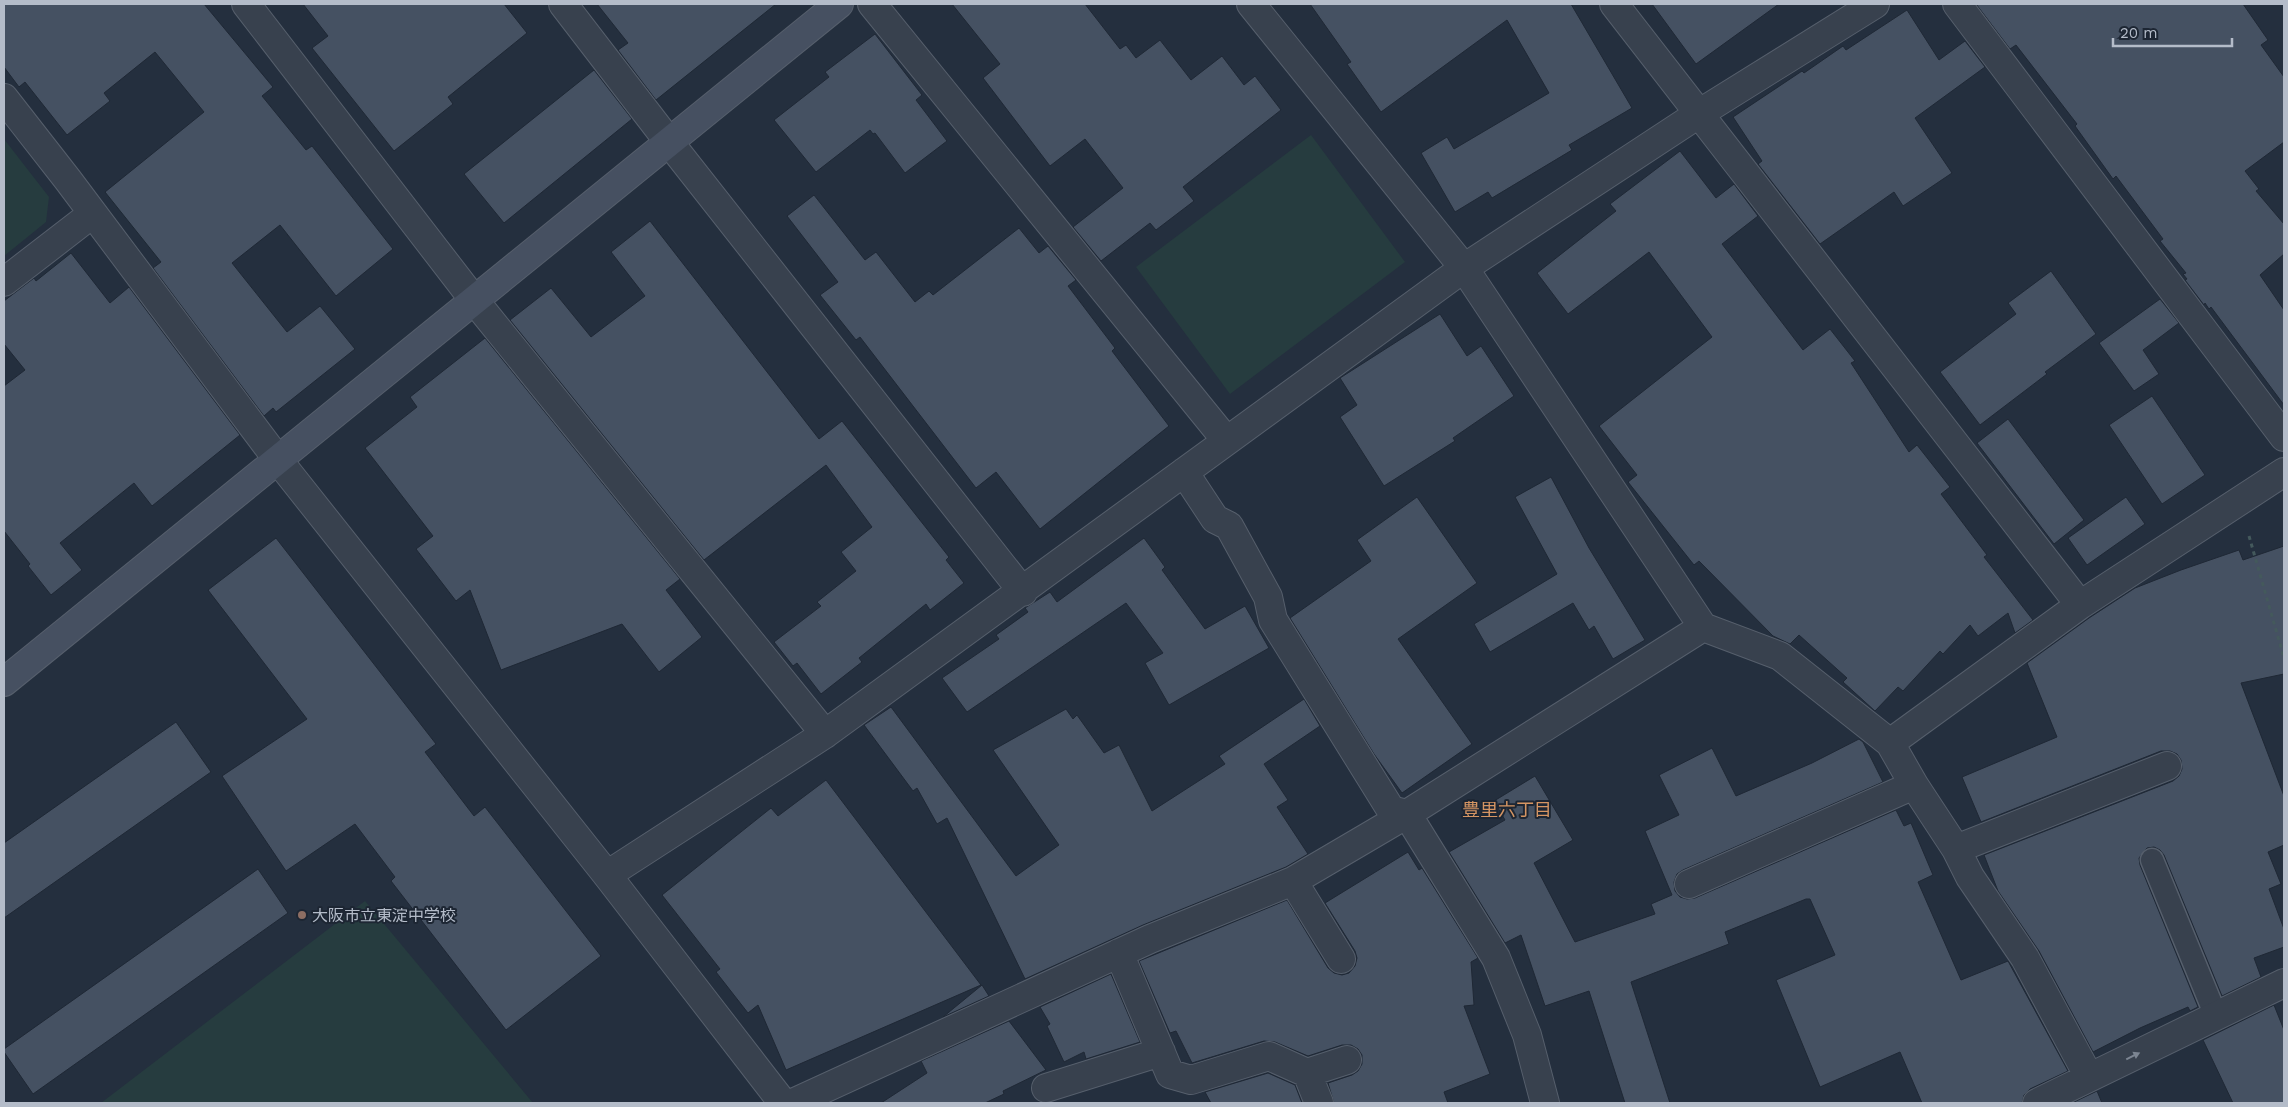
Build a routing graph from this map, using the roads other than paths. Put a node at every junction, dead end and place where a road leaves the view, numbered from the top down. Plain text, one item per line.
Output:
1 (246, 4) edge
2 (563, 4) edge
3 (839, 4) edge
4 (872, 4) edge
5 (1251, 4) edge
6 (1614, 4) edge
7 (1875, 4) edge
8 (1957, 4) edge
9 (4, 98) edge
10 (1700, 113) junction
11 (669, 142) junction
12 (92, 214) junction
13 (1464, 268) junction
14 (4, 282) edge
15 (474, 300) junction
16 (2284, 437) edge
17 (1226, 440) junction
18 (278, 460) junction
19 (1184, 472) junction
20 (2284, 472) edge
21 (1023, 592) junction
22 (2080, 605) junction
23 (1703, 627) junction
24 (4, 682) edge
25 (825, 734) junction
26 (1890, 743) junction
27 (2167, 766) dead end
28 (1914, 785) junction
29 (1407, 814) junction
30 (1956, 849) junction
31 (2152, 860) dead end
32 (607, 875) junction
33 (1293, 882) junction
34 (1689, 884) dead end
35 (1119, 953) junction
36 (1341, 959) dead end
37 (2284, 983) edge
38 (2216, 1016) junction
39 (1161, 1052) junction
40 (1347, 1060) dead end
41 (1307, 1074) junction
42 (2089, 1077) junction
43 (1046, 1088) dead end
44 (2044, 1102) edge
45 (783, 1103) edge
46 (793, 1103) edge
47 (1320, 1103) edge
48 (1545, 1103) edge

1 - 15 street
2 - 11 street
3 - 11 street
4 - 17 street
5 - 13 street
6 - 10 street
7 - 10 street
8 - 16 street
9 - 12 street
10 - 13 street
10 - 22 street
11 - 15 street
11 - 21 street
12 - 14 street
12 - 18 street
13 - 17 street
13 - 23 street
15 - 18 street
15 - 25 street
17 - 19 street
18 - 24 street
18 - 32 street
19 - 21 street
19 - 29 street
20 - 22 street
21 - 25 street
22 - 26 street
23 - 26 street
23 - 29 street
25 - 32 street
26 - 28 street
27 - 30 street
28 - 30 street
28 - 34 street
29 - 33 street
29 - 48 street
30 - 42 street
31 - 38 lane
32 - 45 street
33 - 35 street
33 - 36 street
35 - 39 street
35 - 46 street
37 - 38 street
42 -> 38 street
39 - 41 street
39 - 43 street
40 - 41 street
41 - 47 street
42 - 44 street

